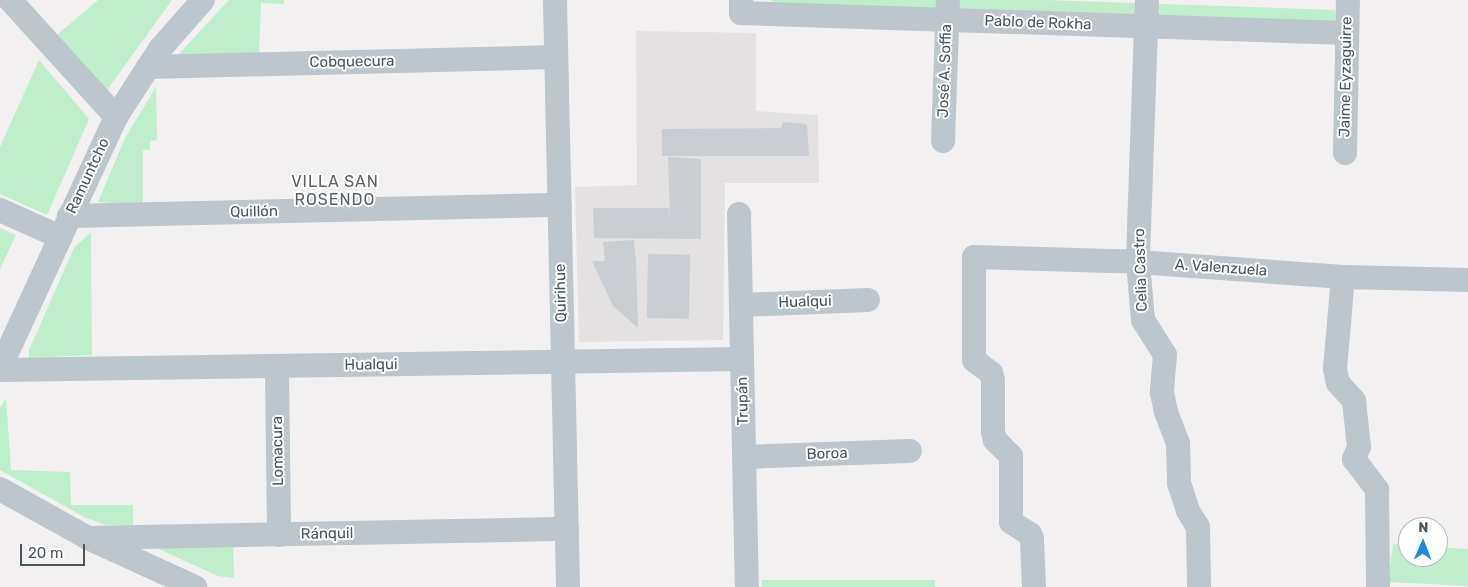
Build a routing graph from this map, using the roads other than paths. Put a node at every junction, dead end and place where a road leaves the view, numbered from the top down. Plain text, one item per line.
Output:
1 (203, 0) edge
2 (555, 0) edge
3 (742, 0) edge
4 (1147, 0) edge
5 (1348, 0) edge
6 (0, 7) edge
7 (18, 8) edge
8 (947, 10) edge
9 (1146, 26) junction
10 (1347, 33) junction
11 (556, 57) junction
12 (148, 67) junction
13 (116, 117) junction
14 (943, 141) dead end
15 (1345, 153) dead end
16 (560, 205) junction
17 (0, 210) edge
18 (739, 214) dead end
19 (69, 216) junction
20 (60, 238) junction
21 (1138, 262) junction
22 (1343, 277) junction
23 (1468, 280) edge
24 (868, 300) dead end
25 (741, 304) junction
26 (742, 359) junction
27 (563, 362) junction
28 (277, 367) junction
29 (0, 369) edge
30 (910, 452) dead end
31 (744, 457) junction
32 (0, 489) edge
33 (567, 529) junction
34 (279, 535) junction
35 (88, 538) junction
36 (180, 585) edge
37 (568, 587) edge
38 (747, 587) edge
39 (1034, 587) edge
40 (1199, 587) edge
41 (1378, 587) edge

1 - 12 street, Ramuntcho
2 - 11 street, Quirihue
3 - 8 street, Pablo de Rokha
4 - 9 street, Celia Castro
5 - 10 street, Jaime Eyzaguirre
6 - 7 street
7 - 13 street
8 - 9 street, Pablo de Rokha
8 - 14 street, José A. Soffia
9 - 10 street, Pablo de Rokha
9 - 21 street, Celia Castro
10 - 15 street, Jaime Eyzaguirre
11 - 12 street, Cobquecura
11 - 16 street, Quirihue
12 - 13 street, Ramuntcho
13 - 19 street, Ramuntcho
16 - 19 street, Quillón
16 - 27 street, Quirihue
17 - 20 street
18 - 25 street, Trupán
19 - 20 street, Ramuntcho
20 - 29 street, Ramuntcho
21 - 22 street, A. Valenzuela
21 - 39 street, A. Valenzuela
21 - 40 street, Celia Castro
22 - 23 street, A. Valenzuela
22 - 41 street
24 - 25 street, Hualqui
25 - 26 street, Trupán
26 - 27 street, Hualqui
26 - 31 street, Trupán
27 - 28 street, Hualqui
27 - 33 street, Quirihue
28 - 29 street, Hualqui
28 - 34 street, Lomacura
30 - 31 street, Boroa
31 - 38 street, Trupán
32 - 35 street
33 - 34 street, Ránquil
33 - 37 street, Quirihue
34 - 35 street, Ránquil
35 - 36 street

